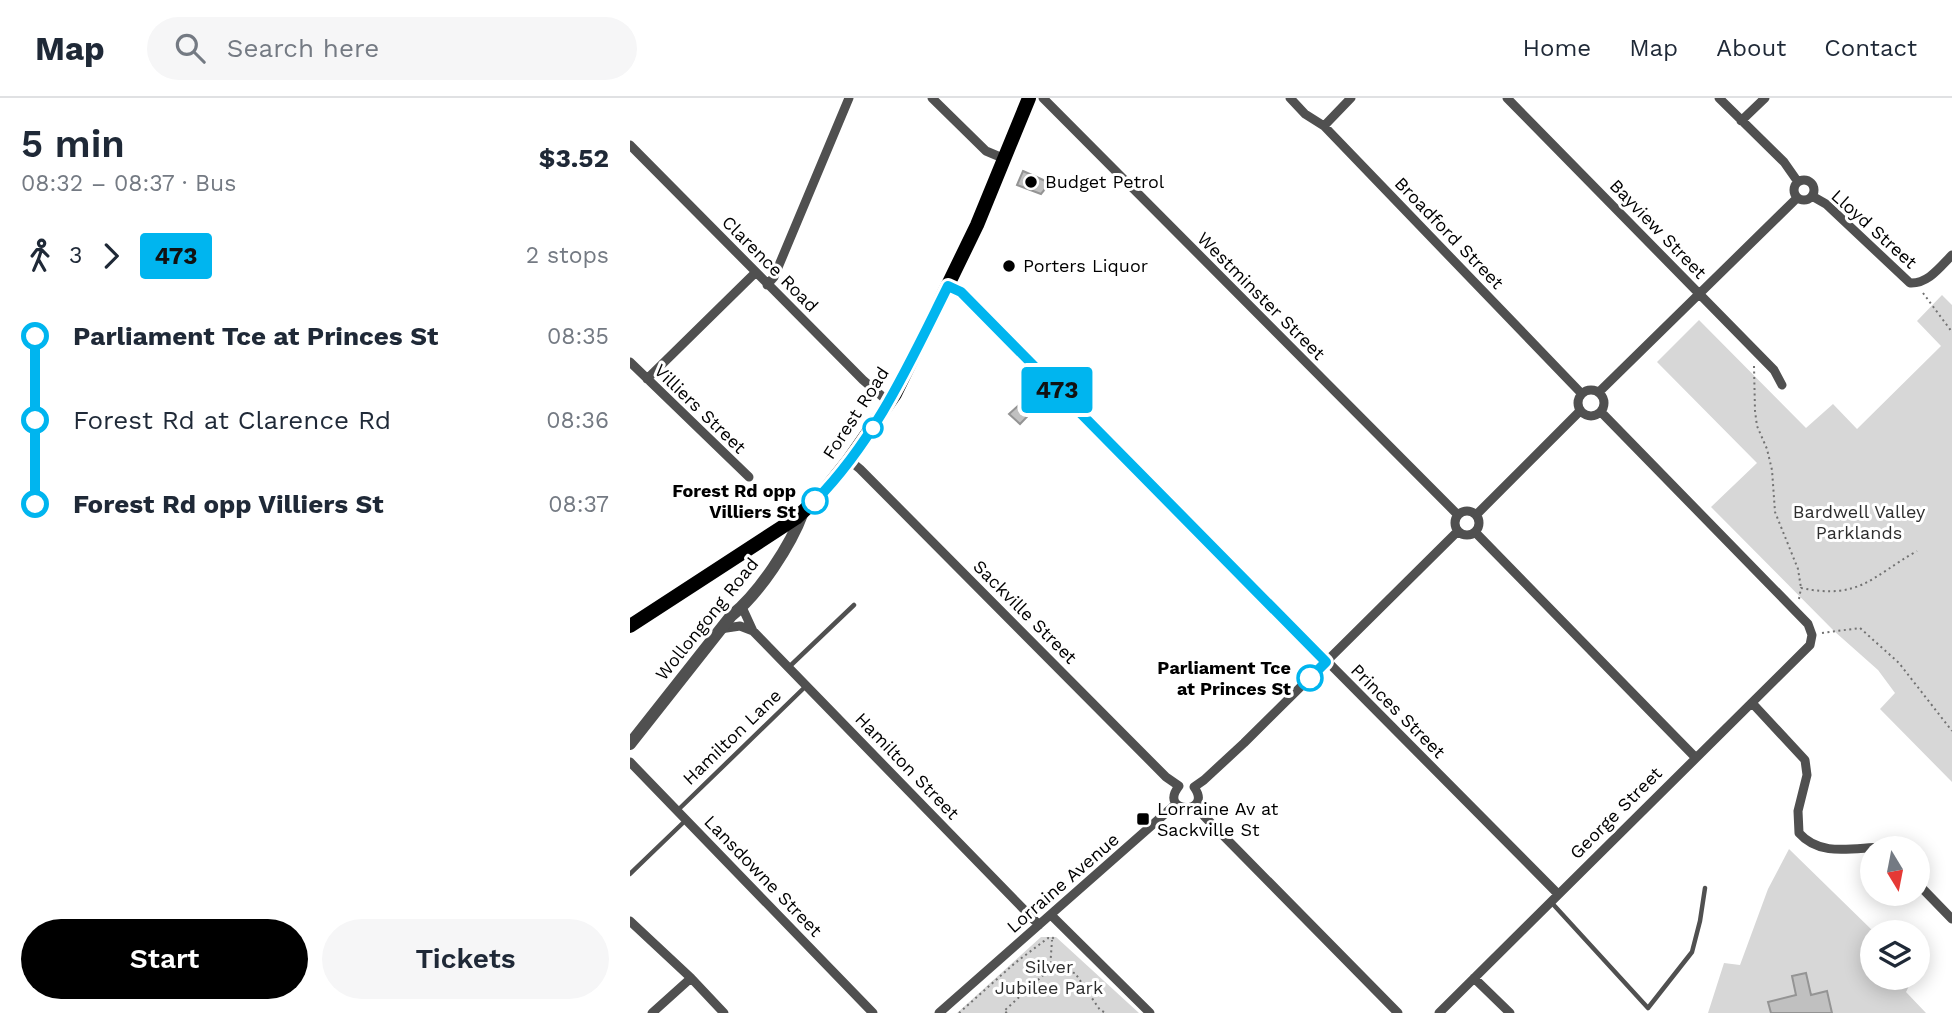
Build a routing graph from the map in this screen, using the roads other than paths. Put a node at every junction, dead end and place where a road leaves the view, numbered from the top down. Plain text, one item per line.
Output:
1 (849, 98) edge
2 (932, 98) edge
3 (1029, 98) edge
4 (1042, 98) edge
5 (1290, 98) edge
6 (1351, 98) edge
7 (1507, 98) edge
8 (1719, 98) edge
9 (1765, 98) edge
10 (1741, 121) junction
11 (1324, 126) junction
12 (630, 145) edge
13 (1005, 159) junction
14 (1798, 182) junction
15 (1812, 196) junction
16 (1797, 198) junction
17 (1952, 255) edge
18 (755, 273) junction
19 (767, 285) junction
20 (948, 286) junction
21 (1700, 295) junction
22 (630, 362) edge
23 (647, 379) junction
24 (1783, 384) dead end
25 (1599, 392) junction
26 (1581, 393) junction
27 (890, 403) junction
28 (1580, 411) junction
29 (1601, 412) junction
30 (849, 460) junction
31 (749, 477) dead end
32 (803, 512) junction
33 (1458, 515) junction
34 (1476, 516) junction
35 (1458, 531) junction
36 (1475, 532) junction
37 (854, 605) dead end
38 (742, 607) junction
39 (630, 626) edge
40 (720, 629) junction
41 (753, 631) junction
42 (1326, 662) junction
43 (789, 667) junction
44 (806, 685) junction
45 (1753, 704) junction
46 (630, 744) edge
47 (1695, 757) junction
48 (630, 762) edge
49 (1179, 786) junction
50 (1194, 787) junction
51 (1176, 804) junction
52 (1196, 804) junction
53 (678, 810) junction
54 (687, 818) junction
55 (1860, 848) edge
56 (630, 874) edge
57 (1705, 888) dead end
58 (1558, 894) junction
59 (1930, 896) edge
60 (1550, 902) junction
61 (1051, 915) junction
62 (1952, 919) edge
63 (630, 921) edge
64 (1039, 925) junction
65 (691, 978) junction
66 (1474, 978) junction
67 (652, 1013) edge
68 (724, 1013) edge
69 (873, 1013) edge
70 (939, 1013) edge
71 (1150, 1013) edge
72 (1398, 1013) edge
73 (1439, 1013) edge
74 (1510, 1013) edge

1 - 19 street
2 - 13 street
3 - 13 main road, Forest Road
4 - 33 street, Westminster Street
5 - 11 street, Broadford Street
6 - 11 street
7 - 21 street, Bayview Street
8 - 10 street
9 - 10 street
10 - 14 street
11 - 26 street, Broadford Street
12 - 18 street, Clarence Road
13 - 20 main road, Forest Road
14 - 15 street
14 - 16 street
15 - 16 street
15 - 17 street, Lloyd Street
16 - 21 street
18 - 19 street, Clarence Road
18 - 23 street
19 - 27 street, Clarence Road
20 - 27 main road, Forest Road
20 - 42 street, Princes Street
21 - 24 street, Bayview Street
21 - 25 street
22 - 23 street, Villiers Street
23 - 31 street, Villiers Street
25 - 26 street
25 - 29 street
26 - 28 street
27 - 30 main road, Forest Road
28 - 29 street
28 - 34 street
29 - 45 street, George Street
30 - 32 main road, Forest Road
30 - 49 street, Sackville Street
32 - 38 street, Wollongong Road
32 - 39 main road, Forest Road
33 - 34 street
33 - 35 street
34 - 36 street
35 - 36 street
35 - 42 street
36 - 47 street
37 - 43 lane
38 - 40 street, Wollongong Road
38 - 41 street, Hamilton Street
40 - 41 street
40 - 46 street, Wollongong Road
41 - 43 street, Hamilton Street
42 - 50 street
42 - 58 street, Princes Street
43 - 44 street, Hamilton Street
44 - 53 lane, Hamilton Lane
44 - 64 street, Hamilton Street
45 - 47 street, George Street
45 - 55 street
47 - 58 street, George Street
48 - 53 street, Lansdowne Street
49 - 50 street
49 - 51 street
50 - 52 street
51 - 52 street
51 - 61 street, Lorraine Avenue
52 - 72 street
53 - 54 street, Lansdowne Street
54 - 56 lane
54 - 69 street, Lansdowne Street
57 - 60 lane
58 - 60 street, George Street
59 - 62 street
60 - 66 street, George Street
61 - 64 street, Lorraine Avenue
61 - 71 street
63 - 65 street
64 - 70 street, Lorraine Avenue
65 - 67 street
65 - 68 street
66 - 73 street, George Street
66 - 74 street

